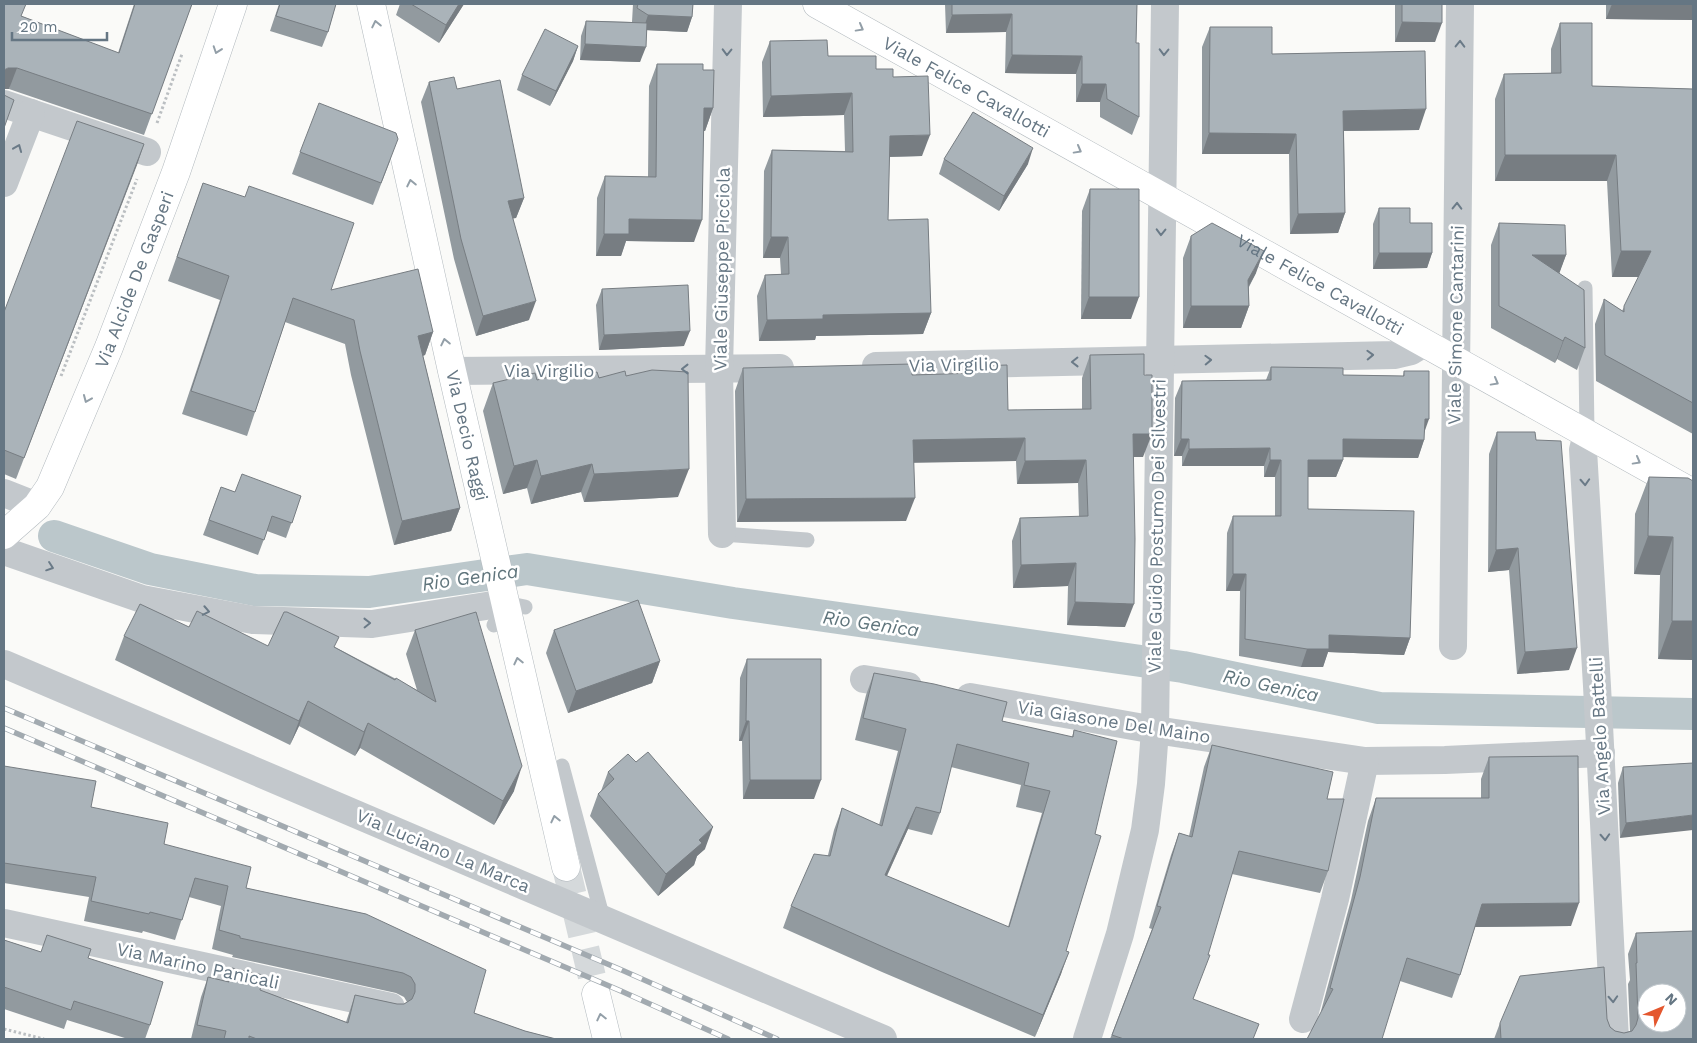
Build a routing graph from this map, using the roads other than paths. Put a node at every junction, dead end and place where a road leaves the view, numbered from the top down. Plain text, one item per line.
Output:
1 (233, 4) edge
2 (372, 4) edge
3 (728, 4) edge
4 (817, 4) edge
5 (1165, 4) edge
6 (1460, 4) edge
7 (4, 104) edge
8 (31, 113) junction
9 (147, 152) road end
10 (4, 183) edge
11 (1161, 196) junction
12 (1585, 288) edge
13 (1424, 343) junction
14 (1455, 360) junction
15 (1159, 361) junction
16 (856, 366) edge
17 (807, 367) edge
18 (719, 369) junction
19 (452, 372) junction
20 (1587, 434) junction
21 (4, 493) edge
22 (1693, 493) edge
23 (38, 506) junction
24 (722, 534) joint
25 (4, 535) edge
26 (808, 540) dead end
27 (4, 551) edge
28 (506, 606) junction
29 (1453, 646) dead end
30 (4, 664) edge
31 (864, 679) dead end
32 (1155, 730) junction
33 (1601, 753) junction
34 (1365, 760) junction
35 (562, 766) dead end
36 (566, 867) tunnel mouth
37 (603, 919) junction
38 (4, 923) edge
39 (596, 994) tunnel mouth
40 (393, 1008) edge
41 (1303, 1019) dead end
42 (606, 1039) edge
43 (883, 1039) edge
44 (1087, 1039) edge
45 (1615, 1039) edge

1 -> 23 street, Via Alcide De Gasperi
19 -> 2 street, Via Decio Raggi
3 -> 18 street, Viale Giuseppe Picciola
4 -> 11 street, Viale Felice Cavallotti
5 -> 11 street, Viale Guido Postumo Dei Silvestri
14 -> 6 street, Viale Simone Cantarini
7 - 8 street
8 - 9 street
10 -> 8 street
11 - 13 street, Viale Felice Cavallotti
11 -> 15 street, Viale Guido Postumo Dei Silvestri
12 - 20 lane
13 - 14 street, Viale Felice Cavallotti
15 -> 13 street, Via Virgilio
14 -> 20 street, Viale Felice Cavallotti
14 - 29 street, Viale Simone Cantarini
15 -> 16 street, Via Virgilio
15 - 32 street, Viale Guido Postumo Dei Silvestri
17 - 18 street, Via Virgilio
18 -> 19 street, Via Virgilio
18 - 24 street, Viale Giuseppe Picciola
19 - 28 street, Via Decio Raggi
20 -> 22 street, Viale Felice Cavallotti
20 -> 33 street, Via Angelo Battelli
21 - 23 street
23 - 25 street, Via Alcide De Gasperi
24 - 26 lane
27 -> 28 street
36 -> 28 street, Via Decio Raggi
30 - 37 street, Via Luciano La Marca
31 - 32 street, Via Giasone Del Maino
32 - 34 street, Via Giasone Del Maino
32 - 44 street, Viale Guido Postumo Dei Silvestri
33 - 34 street, Via Giasone Del Maino
33 -> 45 street, Via Angelo Battelli
34 - 41 street
35 - 37 lane
37 - 43 street, Via Luciano La Marca
38 - 40 street, Via Marino Panicali
42 -> 39 street

